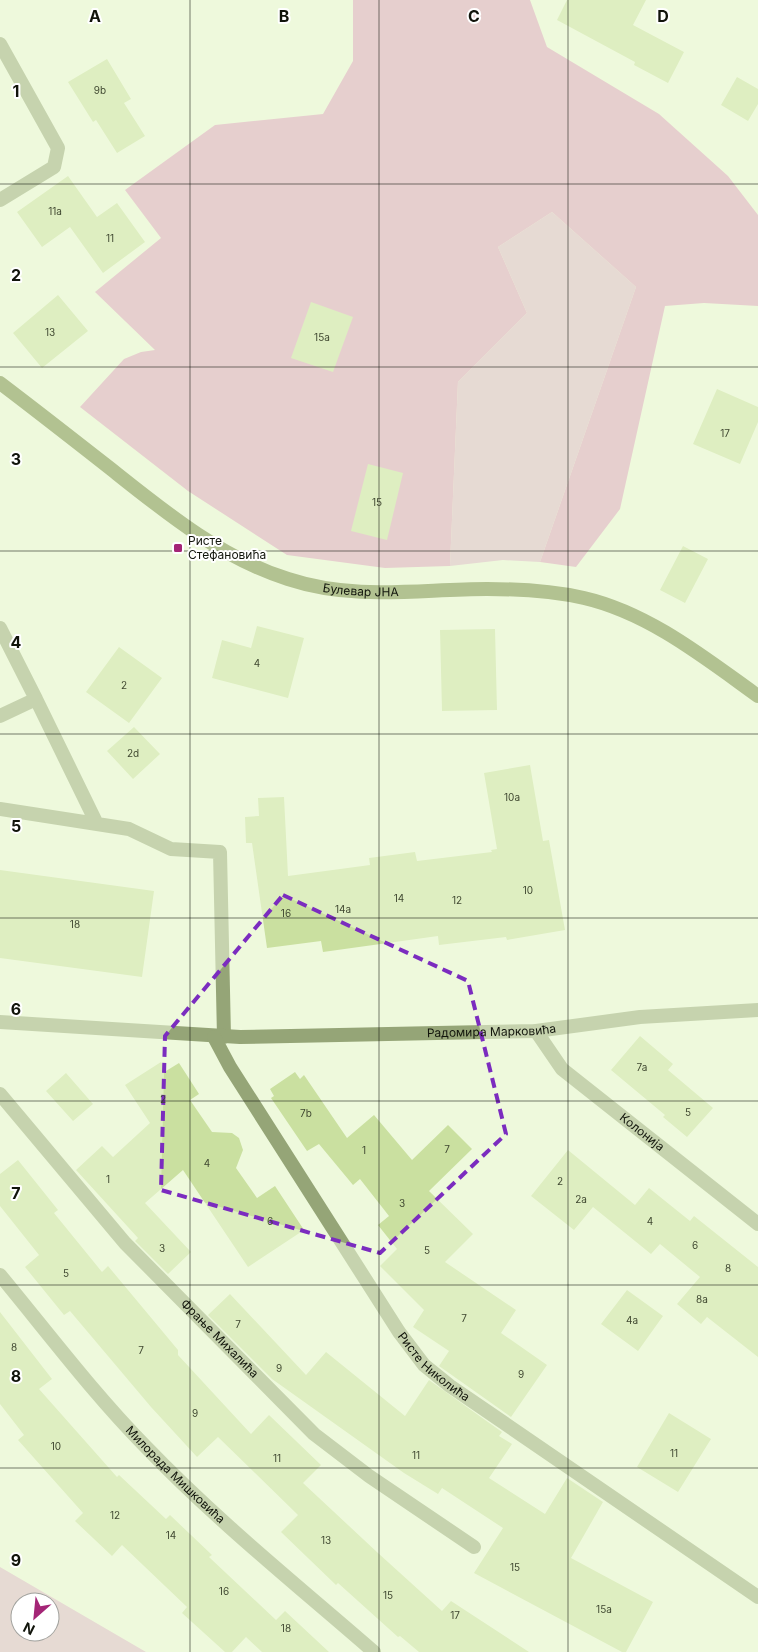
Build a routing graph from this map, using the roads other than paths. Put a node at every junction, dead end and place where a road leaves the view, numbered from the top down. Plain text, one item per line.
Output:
1 (0, 44) edge
2 (0, 200) edge
3 (0, 383) edge
4 (0, 628) edge
5 (758, 696) edge
6 (36, 699) junction
7 (0, 716) edge
8 (0, 809) edge
9 (97, 824) junction
10 (758, 1010) edge
11 (0, 1022) edge
12 (536, 1031) junction
13 (219, 1037) junction
14 (0, 1094) edge
15 (758, 1224) edge
16 (0, 1275) edge
17 (474, 1547) dead end
18 (758, 1597) edge
19 (374, 1652) edge

1 - 2 street
3 - 5 main road, Булевар ЈНА
4 - 6 street
6 - 7 street
6 - 9 street
8 - 9 street
9 - 13 street
10 - 12 street, Радомира Марковића
11 - 13 street, Радомира Марковића
12 - 13 street, Радомира Марковића
12 - 15 street, Колонија
13 - 18 street, Ристе Николића
14 - 17 street, Фрање Михалића
16 - 19 street, Милорада Мишковића

